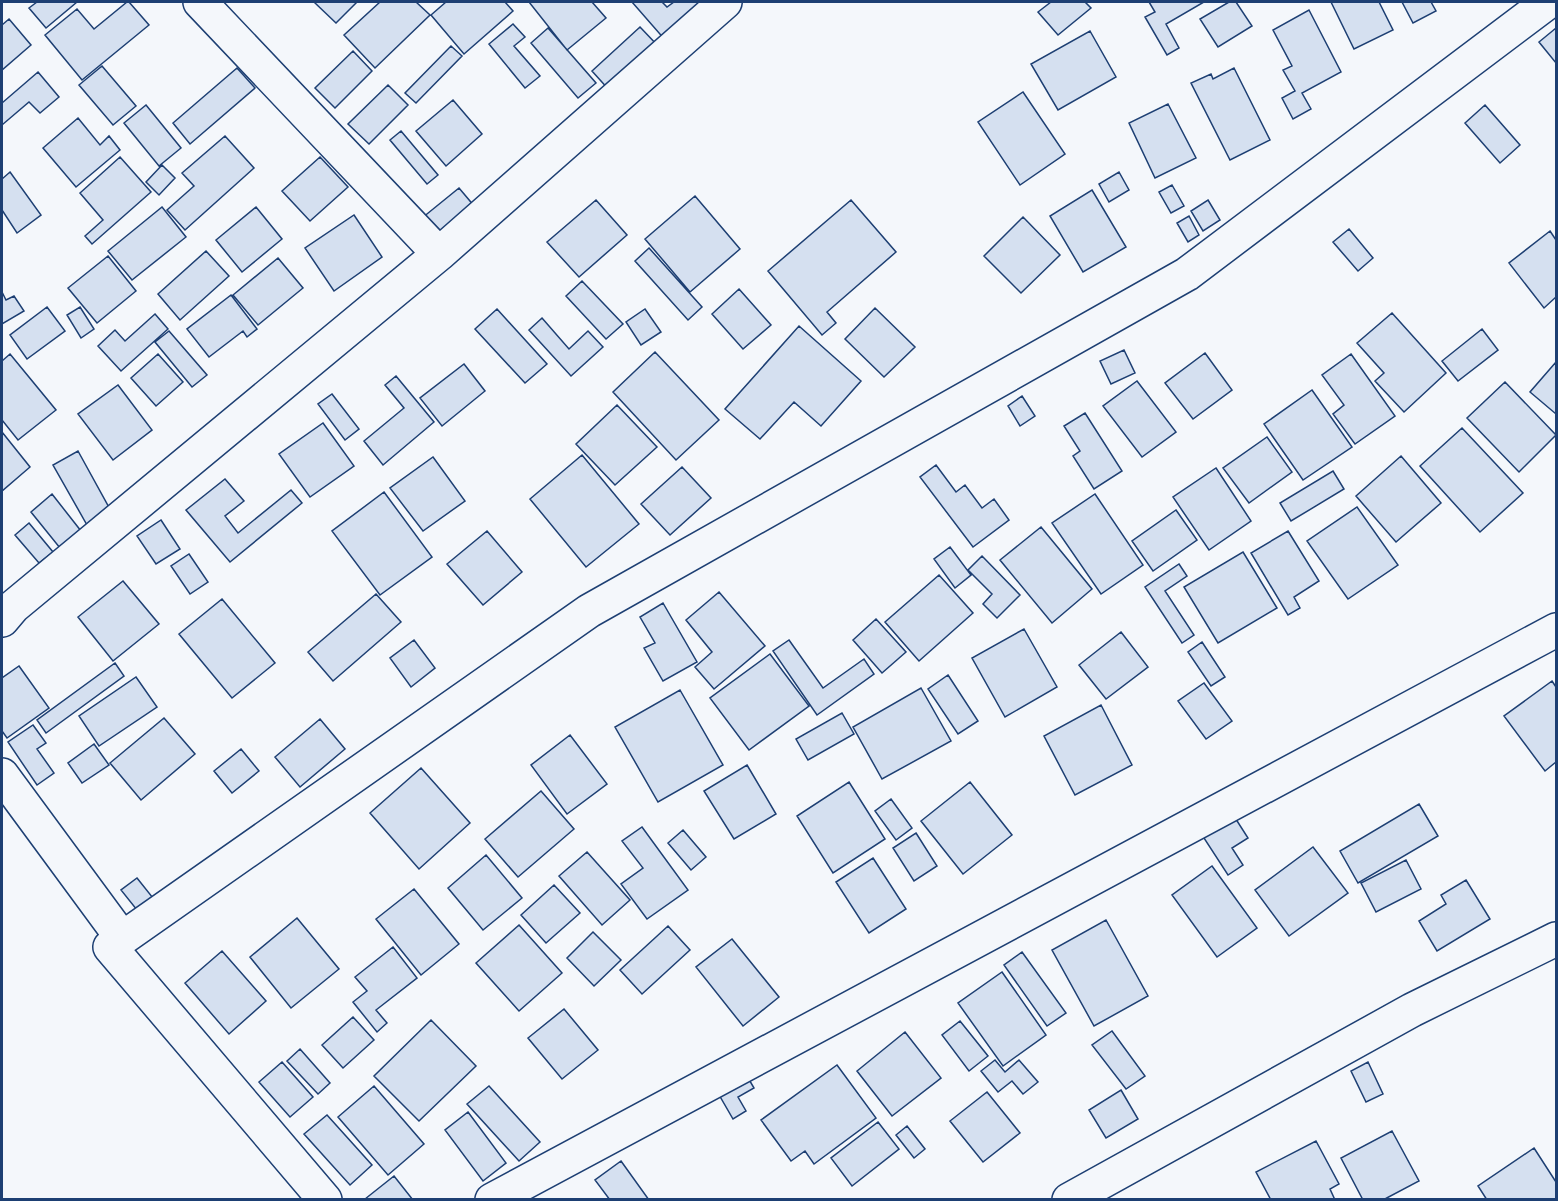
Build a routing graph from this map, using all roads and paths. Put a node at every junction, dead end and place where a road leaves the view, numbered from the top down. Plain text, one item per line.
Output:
1 (200, 2) edge
2 (725, 2) edge
3 (1548, 2) edge
4 (439, 254) junction
5 (2, 620) edge
6 (1557, 630) edge
7 (2, 775) edge
8 (122, 938) junction
9 (1557, 939) edge
10 (326, 1200) edge
11 (492, 1200) edge
12 (1069, 1200) edge

1 - 4 street
2 - 4 street
3 - 8 street
4 - 5 street
6 - 11 street
7 - 8 street
8 - 10 street
9 - 12 street

